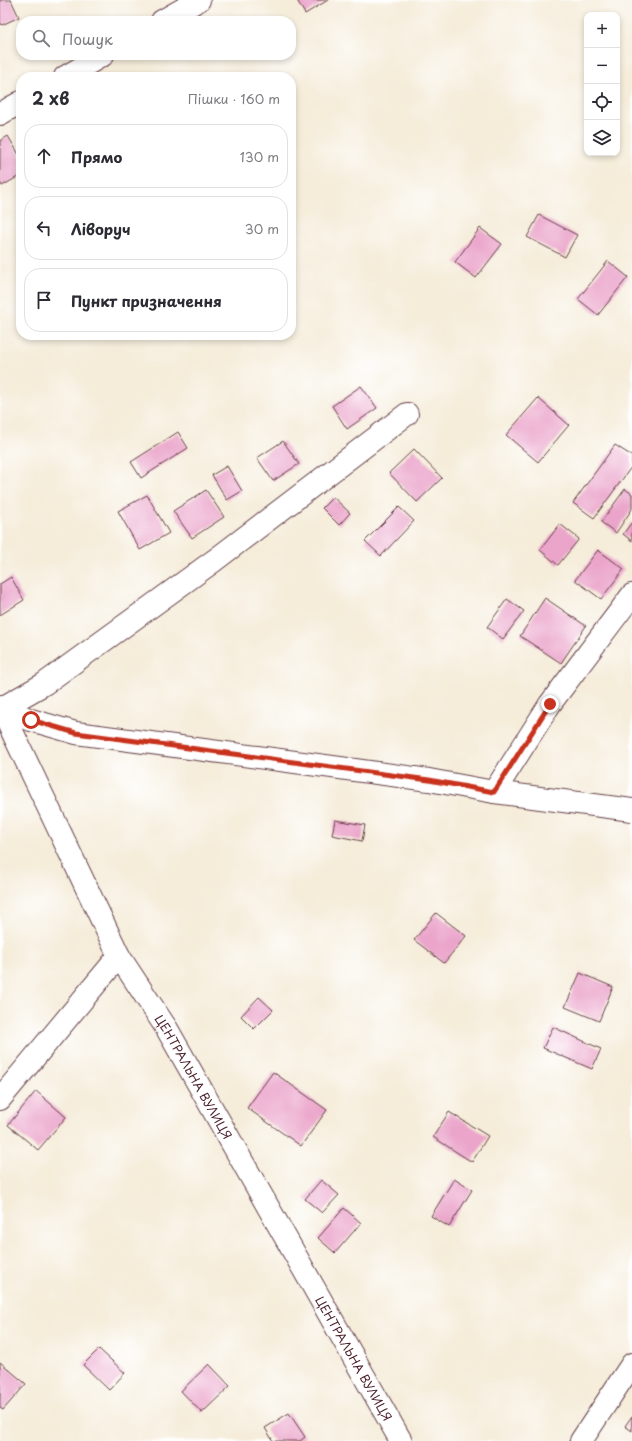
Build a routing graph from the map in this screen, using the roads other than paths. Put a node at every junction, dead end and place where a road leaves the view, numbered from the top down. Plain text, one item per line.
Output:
1 (199, 0) edge
2 (171, 16) edge
3 (94, 60) edge
4 (74, 72) edge
5 (16, 105) edge
6 (0, 114) edge
7 (407, 414) dead end
8 (632, 595) edge
9 (1, 707) edge
10 (494, 792) junction
11 (632, 810) edge
12 (119, 956) junction
13 (0, 1098) edge
14 (632, 1364) edge
15 (401, 1441) edge
16 (581, 1441) edge

1 - 2 street
3 - 4 street
5 - 6 street
7 - 9 street
8 - 10 street
9 - 10 street
9 - 12 street, ЦЕНТРАЛЬНА ВУЛИЦЯ
10 - 11 street
12 - 13 street
12 - 15 street, ЦЕНТРАЛЬНА ВУЛИЦЯ
14 - 16 street

